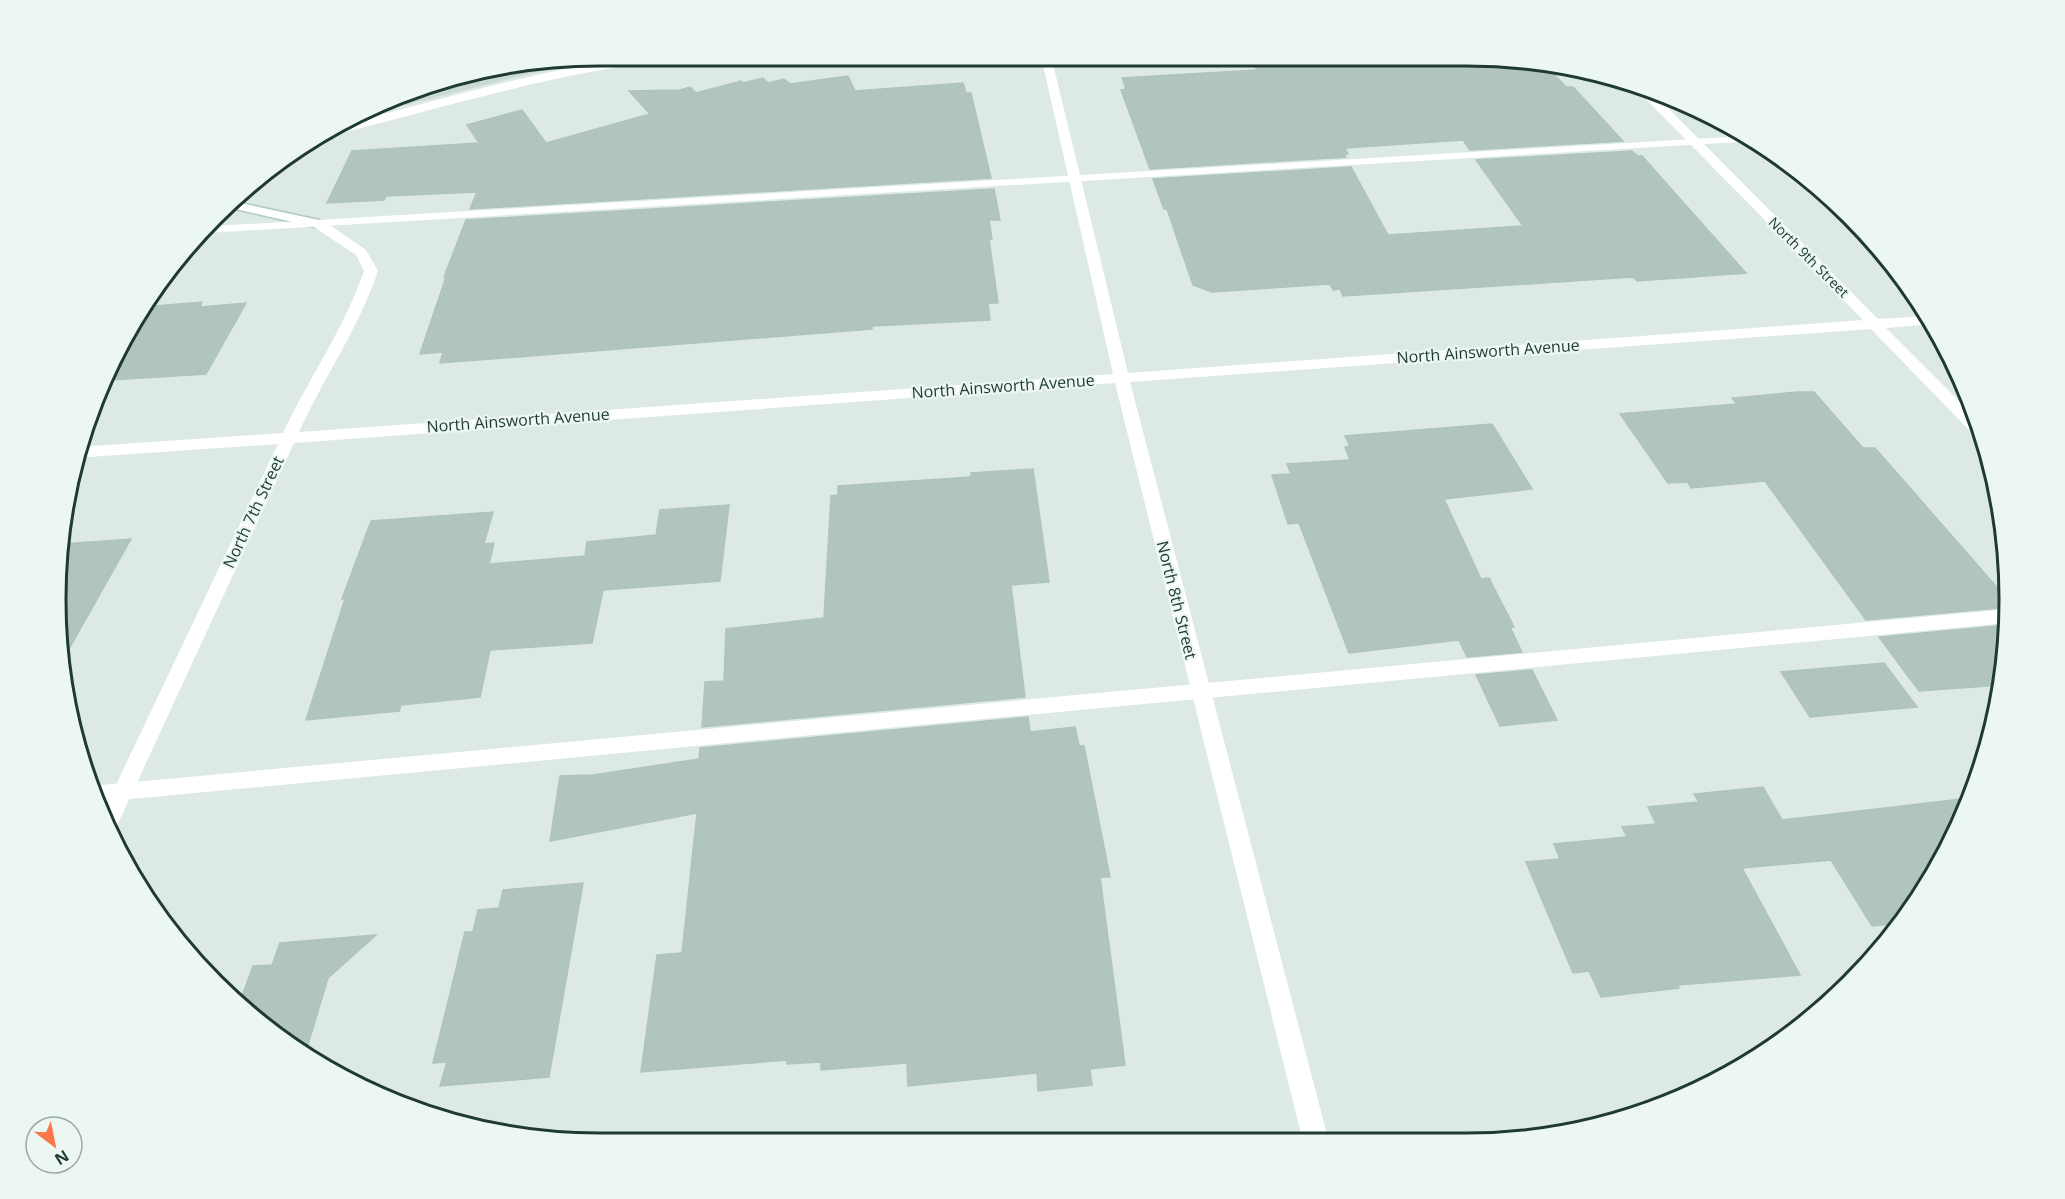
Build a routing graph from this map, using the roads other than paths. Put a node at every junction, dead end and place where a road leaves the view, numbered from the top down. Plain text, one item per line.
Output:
1 (605, 66) edge
2 (1048, 66) edge
3 (1652, 100) edge
4 (355, 126) edge
5 (1736, 140) edge
6 (1692, 142) junction
7 (1074, 179) junction
8 (239, 206) edge
9 (319, 224) junction
10 (215, 230) edge
11 (1920, 321) edge
12 (1877, 324) junction
13 (1120, 377) junction
14 (1967, 417) edge
15 (288, 437) junction
16 (87, 452) edge
17 (1999, 617) edge
18 (1200, 691) junction
19 (124, 791) junction
20 (102, 792) edge
21 (112, 815) edge
22 (1314, 1133) edge

1 - 4 street
2 - 7 street, North 8th Street
3 - 6 street, North 9th Street
5 - 6 street
6 - 7 street
6 - 12 street, North 9th Street
7 - 9 street
7 - 13 street, North 8th Street
8 - 9 street
9 - 10 street
9 - 15 street, North 7th Street
11 - 12 street, North Ainsworth Avenue
12 - 13 street, North Ainsworth Avenue
12 - 14 street, North 9th Street
13 - 15 street, North Ainsworth Avenue
13 - 18 street, North 8th Street
15 - 16 street, North Ainsworth Avenue
15 - 19 street, North 7th Street
17 - 18 street
18 - 19 street
18 - 22 street, North 8th Street
19 - 20 street
19 - 21 street, North 7th Street

